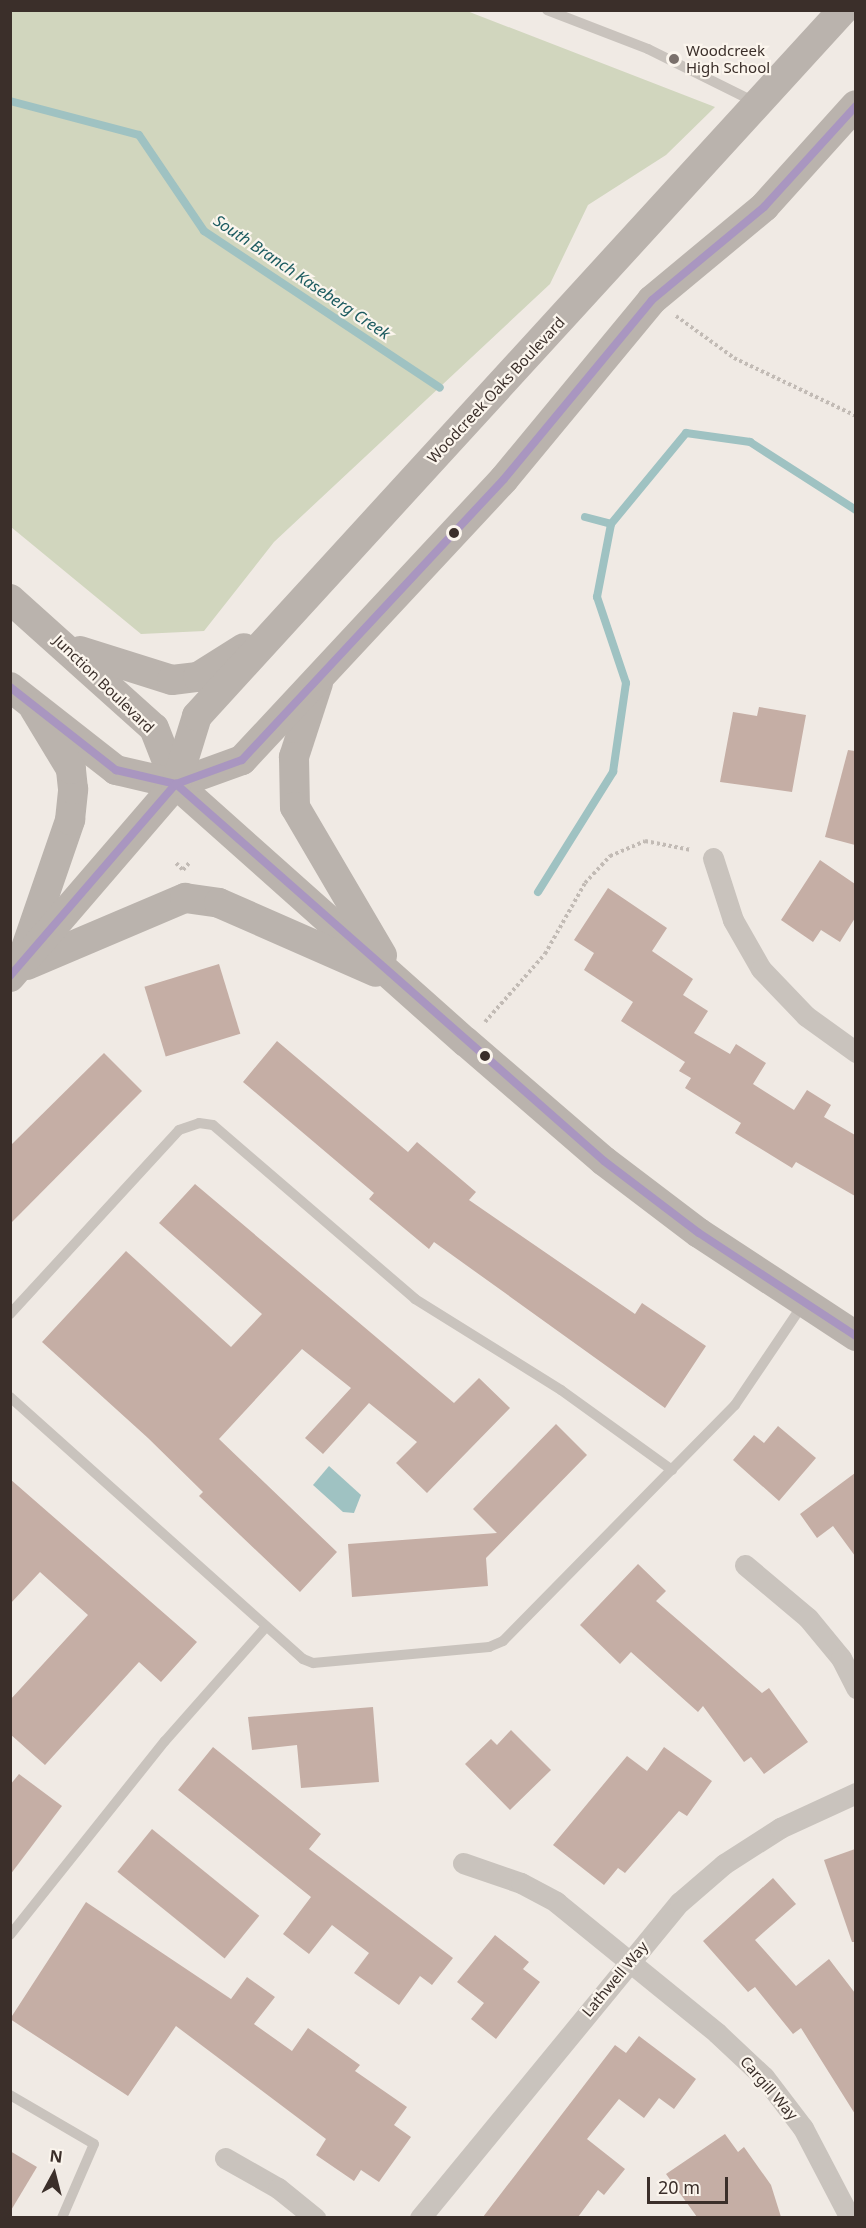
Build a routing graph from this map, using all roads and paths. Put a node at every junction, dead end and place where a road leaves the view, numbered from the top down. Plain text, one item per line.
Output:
1 (547, 10) edge
2 (843, 10) edge
3 (760, 104) junction
4 (855, 105) edge
5 (652, 300) junction
6 (855, 416) edge
7 (10, 599) edge
8 (274, 629) junction
9 (69, 647) junction
10 (320, 674) junction
11 (10, 687) edge
12 (34, 708) junction
13 (176, 784) junction
14 (713, 858) joint
15 (176, 862) dead end
16 (190, 862) dead end
17 (15, 973) edge
18 (397, 981) junction
19 (466, 1042) junction
20 (852, 1043) edge
21 (804, 1304) junction
22 (10, 1314) edge
23 (855, 1336) edge
24 (10, 1397) edge
25 (672, 1470) junction
26 (745, 1565) dead end
27 (266, 1627) junction
28 (855, 1688) edge
29 (855, 1793) edge
30 (463, 1863) dead end
31 (10, 1935) edge
32 (630, 1960) junction
33 (10, 2095) edge
34 (225, 2157) dead end
35 (62, 2217) edge
36 (315, 2217) edge
37 (420, 2217) edge
38 (850, 2217) edge

1 - 3 lane
2 - 3 main road, Woodcreek Oaks Boulevard
3 - 8 main road, Woodcreek Oaks Boulevard
4 - 5 main road, Woodcreek Oaks Boulevard
5 - 6 path
5 - 10 main road, Woodcreek Oaks Boulevard
7 - 9 main road, Junction Boulevard
8 - 9 main road
8 - 13 main road, Woodcreek Oaks Boulevard
9 - 13 main road, Junction Boulevard
10 - 13 main road, Woodcreek Oaks Boulevard
10 - 18 main road
11 - 12 main road, Junction Boulevard
12 - 13 main road, Junction Boulevard
12 - 17 main road
13 - 17 main road, Woodcreek Oaks Boulevard
13 - 18 main road, Junction Boulevard
14 - 19 path
14 - 20 street
15 - 16 path
17 - 18 main road
18 - 19 main road, Junction Boulevard
19 - 21 main road, Junction Boulevard
21 - 23 main road, Junction Boulevard
21 - 25 lane
22 - 25 lane
24 - 27 lane
25 - 27 lane
26 - 28 street
27 - 31 lane
29 - 32 street, Lathwell Way
30 - 32 street, Cargill Way
32 - 37 street, Lathwell Way
32 - 38 street, Cargill Way
33 - 35 lane
34 - 36 street

